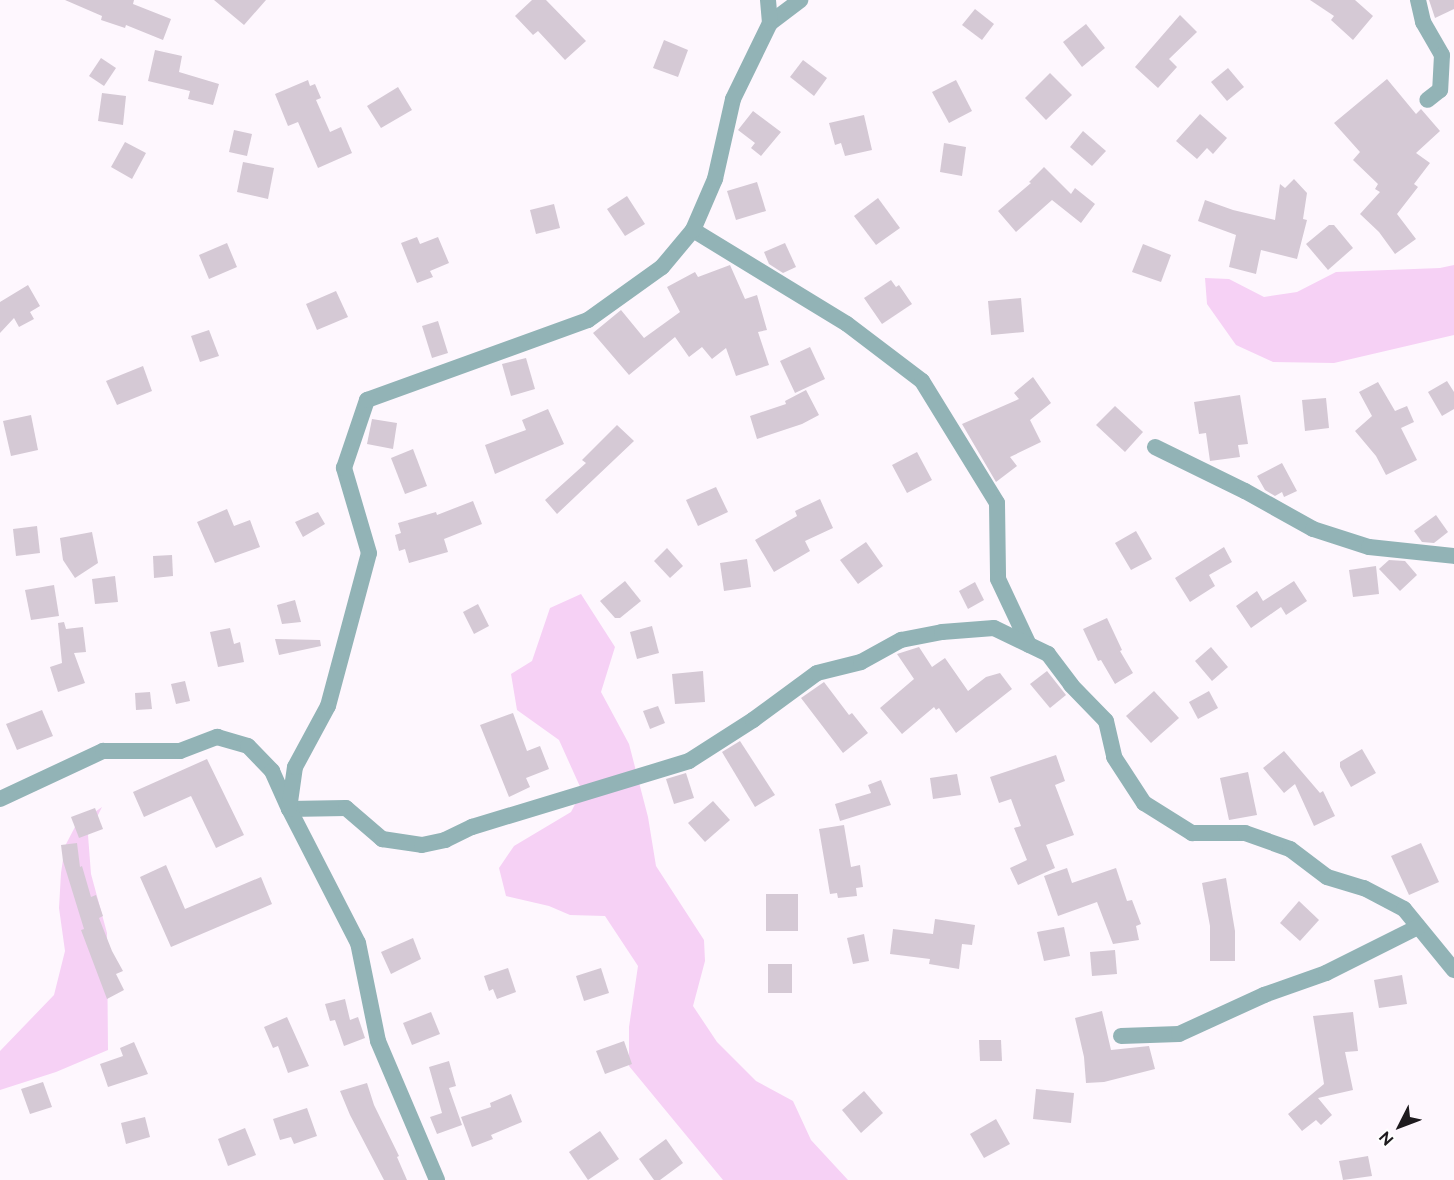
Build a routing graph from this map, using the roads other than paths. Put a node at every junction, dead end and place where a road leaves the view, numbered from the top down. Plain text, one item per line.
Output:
1 (768, 0) edge
2 (800, 0) edge
3 (1418, 0) edge
4 (770, 23) junction
5 (1427, 100) dead end
6 (693, 230) junction
7 (1155, 447) dead end
8 (1454, 556) edge
9 (1029, 645) junction
10 (0, 799) edge
11 (289, 809) junction
12 (1418, 927) junction
13 (1454, 970) edge
14 (1121, 1036) dead end
15 (437, 1180) edge

1 - 4 street
2 - 4 street
3 - 5 street
4 - 6 street
6 - 9 street
6 - 11 street
7 - 8 street
9 - 11 street
9 - 12 street
10 - 11 street
11 - 15 street
12 - 13 street
12 - 14 street

